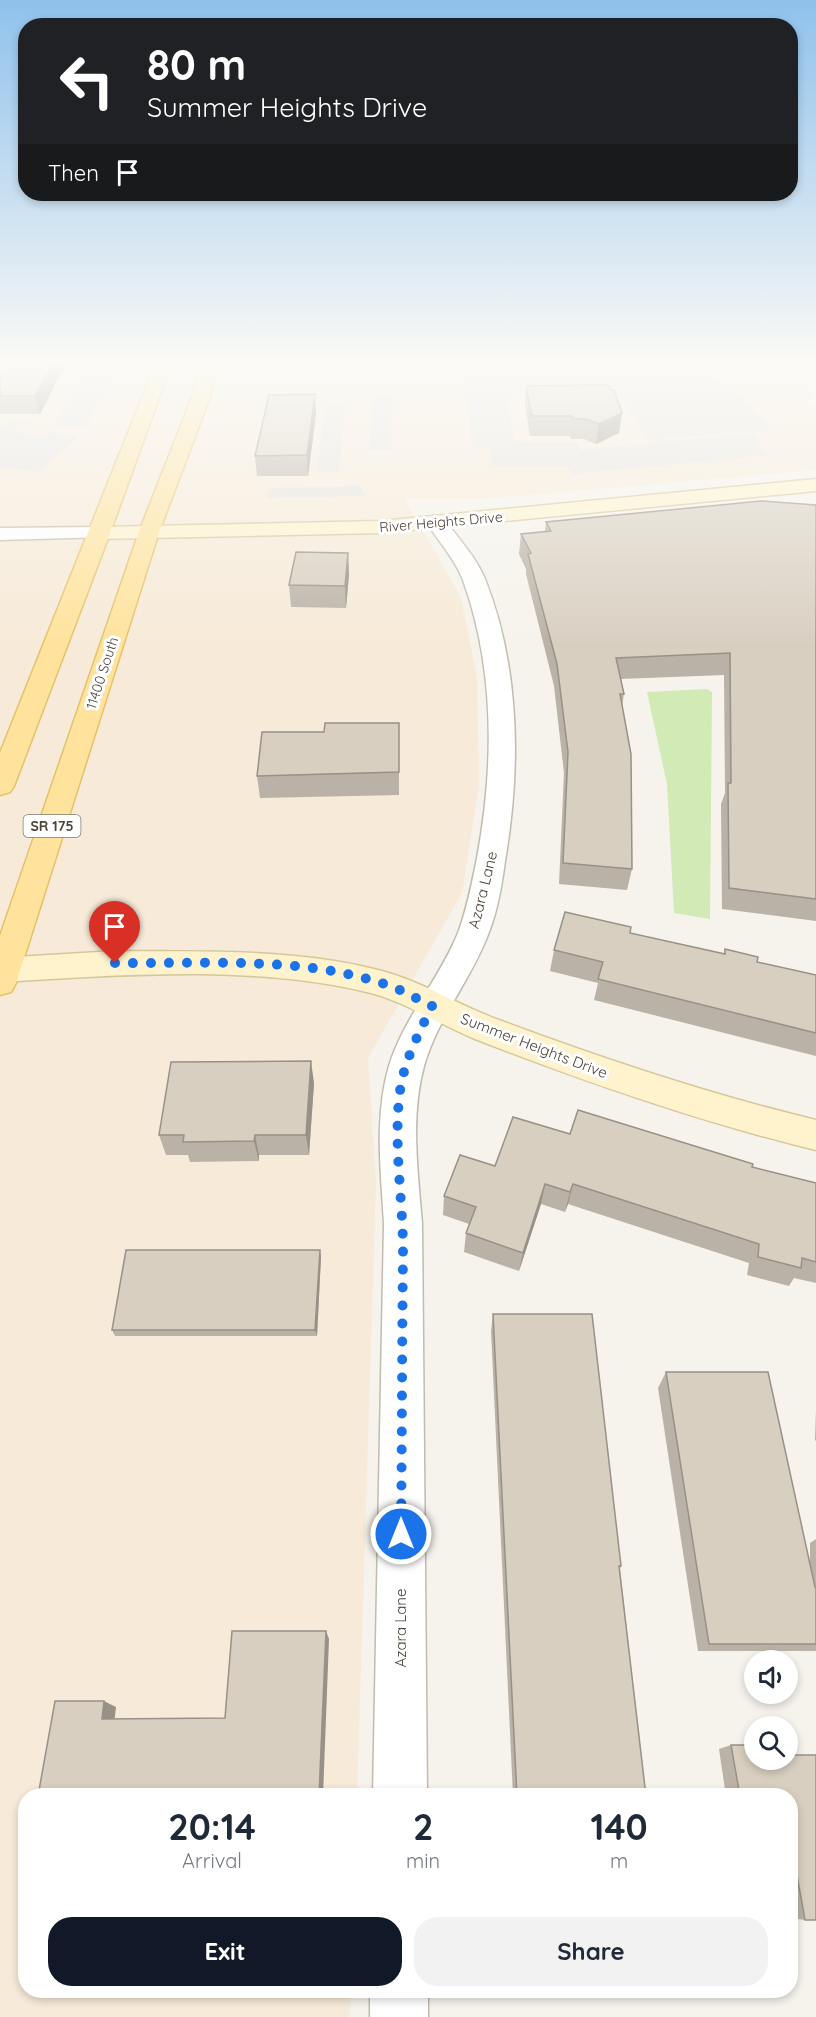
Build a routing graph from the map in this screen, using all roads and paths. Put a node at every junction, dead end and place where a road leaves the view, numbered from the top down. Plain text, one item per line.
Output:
1 (128, 459) edge
2 (177, 459) edge
3 (816, 485) edge
4 (437, 523) junction
5 (149, 532) junction
6 (100, 533) junction
7 (0, 534) edge
8 (0, 786) edge
9 (1, 974) edge
10 (432, 1006) junction
11 (816, 1135) edge
12 (400, 1788) edge
13 (399, 1998) edge
14 (399, 2017) edge

1 - 6 main road
2 - 5 main road, 11400 South / SR 175
3 - 4 street, River Heights Drive
4 - 5 street, River Heights Drive
4 - 10 street, Azara Lane
5 - 6 street, River Heights Drive
5 - 9 main road, 11400 South / SR 175
6 - 7 street
6 - 8 main road
9 - 10 street, Summer Heights Drive
10 - 11 street, Summer Heights Drive
10 - 12 street, Azara Lane
13 - 14 street

